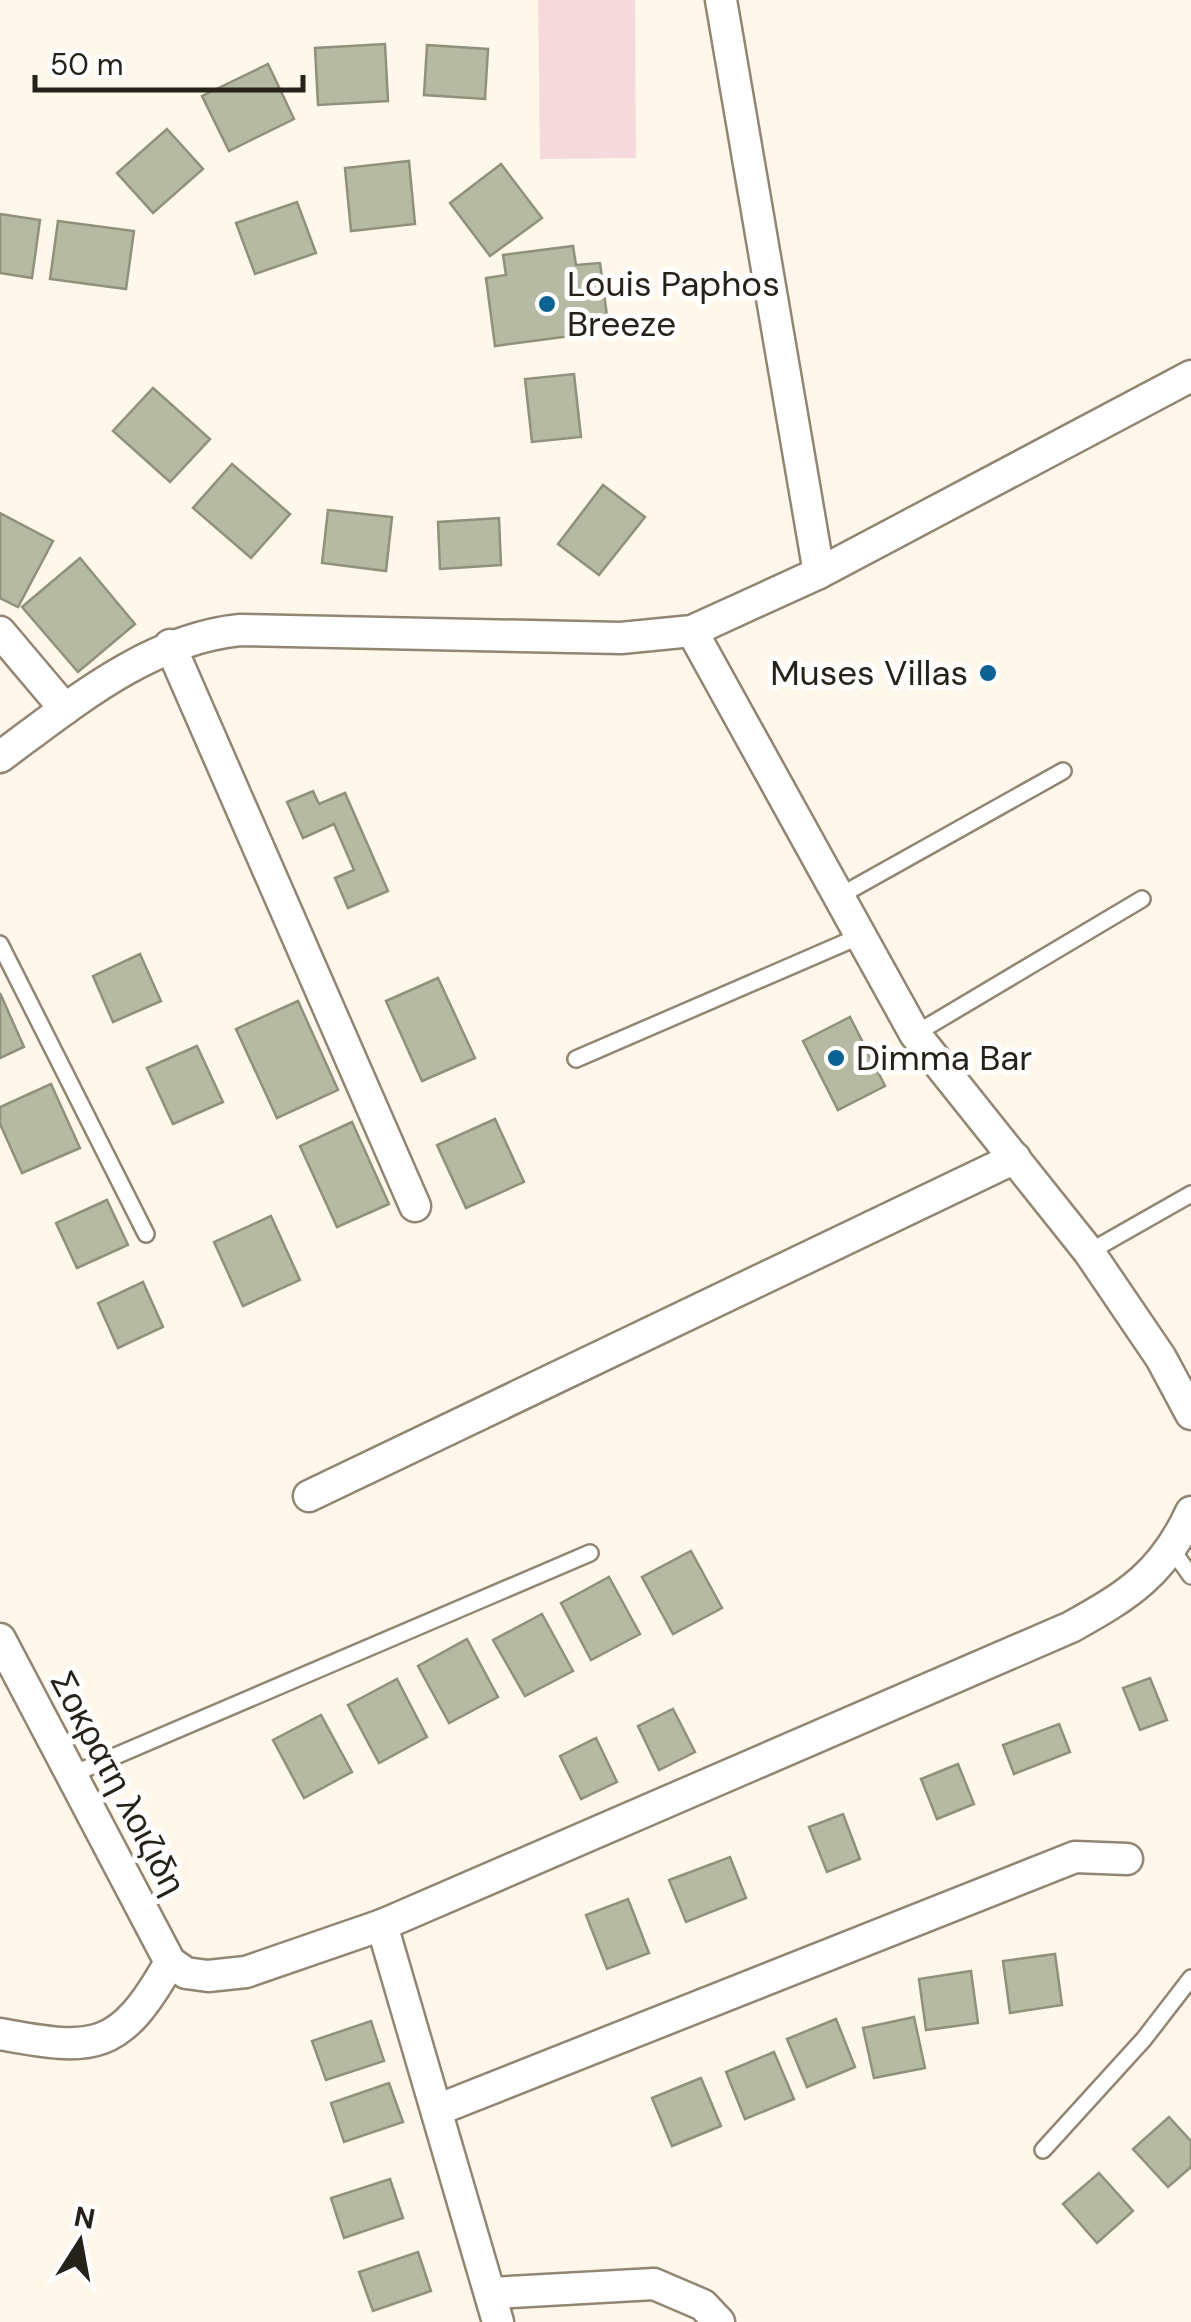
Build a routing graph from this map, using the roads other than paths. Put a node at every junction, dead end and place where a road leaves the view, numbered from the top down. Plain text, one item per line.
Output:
1 (721, 0) edge
2 (1191, 376) edge
3 (818, 572) junction
4 (692, 631) junction
5 (0, 632) edge
6 (170, 645) junction
7 (65, 709) junction
8 (0, 757) edge
9 (1063, 771) dead end
10 (836, 898) junction
11 (1142, 900) dead end
12 (858, 937) junction
13 (0, 944) edge
14 (915, 1034) junction
15 (576, 1059) dead end
16 (1016, 1158) junction
17 (1191, 1194) edge
18 (414, 1206) dead end
19 (146, 1234) dead end
20 (1089, 1252) junction
21 (1191, 1414) edge
22 (309, 1496) dead end
23 (1191, 1512) edge
24 (1173, 1551) junction
25 (590, 1553) dead end
26 (1191, 1576) edge
27 (0, 1639) edge
28 (71, 1774) junction
29 (1127, 1859) dead end
30 (382, 1925) junction
31 (170, 1962) junction
32 (1191, 1978) edge
33 (0, 2034) edge
34 (437, 2110) junction
35 (1043, 2150) dead end
36 (495, 2307) edge
37 (719, 2322) edge

1 - 3 street
2 - 3 street
3 - 4 street
4 - 6 street
4 - 10 street
5 - 7 street
6 - 7 street
6 - 18 street
7 - 8 street
9 - 10 lane
10 - 12 street
11 - 14 lane
12 - 14 street
12 - 15 lane
13 - 19 lane
14 - 16 street
16 - 20 street
16 - 22 street
17 - 20 lane
20 - 21 street
23 - 24 street
24 - 26 lane
24 - 30 street
25 - 28 lane
27 - 28 street, Σοκρατη λοιζιδη
28 - 31 street, Σοκρατη λοιζιδη
29 - 34 street
30 - 31 street
30 - 34 street
31 - 33 street
32 - 35 lane
34 - 36 street
36 - 37 street

